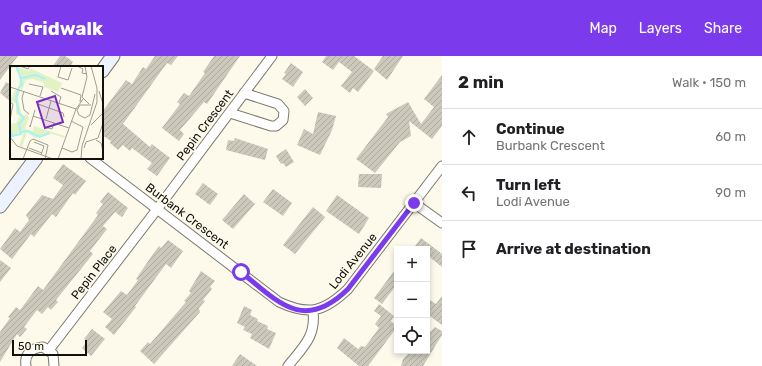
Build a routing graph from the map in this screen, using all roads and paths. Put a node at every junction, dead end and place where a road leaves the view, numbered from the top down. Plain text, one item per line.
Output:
1 (113, 56) edge
2 (272, 56) edge
3 (103, 70) edge
4 (244, 93) junction
5 (230, 113) junction
6 (35, 159) edge
7 (91, 159) edge
8 (442, 166) edge
9 (414, 203) junction
10 (0, 206) edge
11 (158, 208) junction
12 (442, 223) edge
13 (313, 311) junction
14 (48, 350) junction
15 (26, 366) edge
16 (54, 366) edge
17 (288, 366) edge

1 - 3 main road
2 - 4 street, Pepin Crescent
4 - 5 street, Pepin Crescent
4 - 5 street
5 - 11 street, Pepin Crescent
6 - 10 main road
7 - 11 street, Burbank Crescent
8 - 9 street, Lodi Avenue
9 - 12 street
9 - 13 street, Lodi Avenue
11 - 13 street, Burbank Crescent
11 - 14 street, Pepin Place
13 - 17 street
14 - 15 street
14 - 16 street

